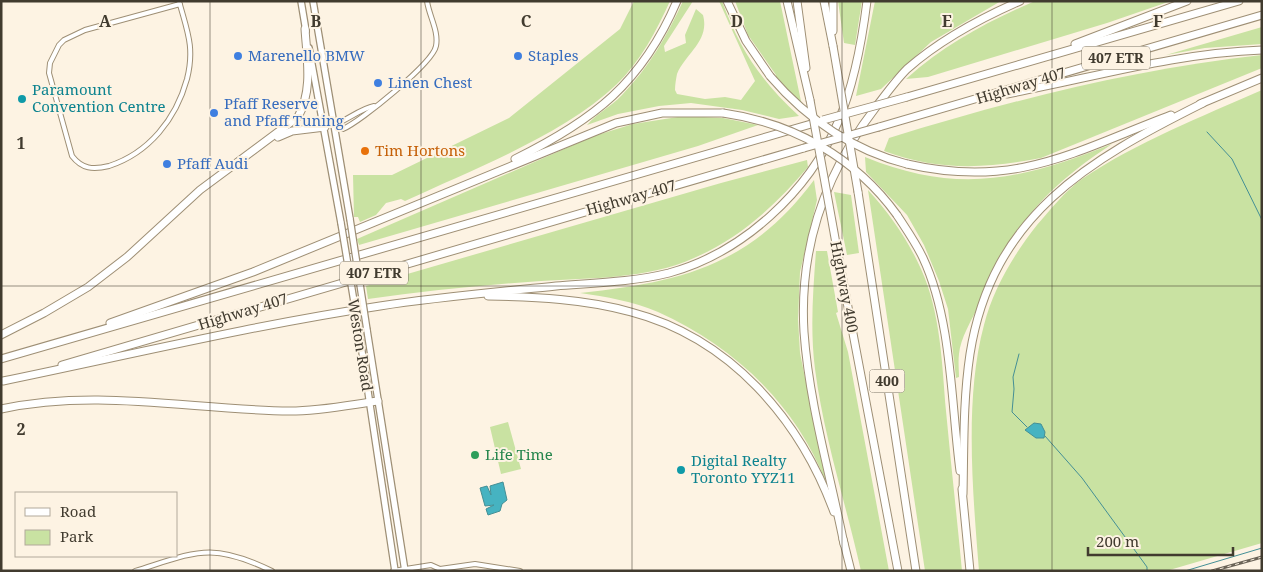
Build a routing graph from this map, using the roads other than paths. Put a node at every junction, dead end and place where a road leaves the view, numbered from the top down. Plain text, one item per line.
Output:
1 (301, 1) edge
2 (313, 1) edge
3 (427, 1) edge
4 (677, 1) edge
5 (727, 1) edge
6 (787, 1) edge
7 (797, 1) edge
8 (824, 1) edge
9 (833, 1) edge
10 (867, 1) edge
11 (1020, 1) edge
12 (1187, 1) edge
13 (1239, 1) edge
14 (179, 3) edge
15 (1262, 15) edge
16 (305, 29) junction
17 (834, 46) junction
18 (1262, 50) edge
19 (1037, 60) junction
20 (1262, 78) edge
21 (810, 100) junction
22 (970, 101) junction
23 (1203, 103) junction
24 (329, 126) junction
25 (253, 150) junction
26 (467, 184) junction
27 (445, 298) junction
28 (1, 335) edge
29 (44, 346) junction
30 (1, 359) edge
31 (2, 382) edge
32 (378, 401) junction
33 (369, 402) junction
34 (1, 409) edge
35 (963, 494) junction
36 (844, 544) junction
37 (405, 570) edge
38 (439, 570) edge
39 (135, 571) edge
40 (272, 571) edge
41 (394, 571) edge
42 (520, 571) edge
43 (851, 571) edge
44 (898, 571) edge
45 (916, 571) edge
46 (970, 571) edge

1 - 16 main road, Weston Road
2 - 24 main road, Weston Road
3 - 24 street
4 - 26 highway
5 - 23 highway, bridge
6 - 21 highway
7 - 21 highway, Highway 400 / 400
8 - 17 highway, Highway 400 / 400
9 - 17 highway
10 - 27 highway
11 - 36 highway
12 - 19 highway
13 - 19 highway, Highway 407 / 407 ETR
14 - 14 street
15 - 22 highway, Highway 407 / 407 ETR
16 - 24 main road, Weston Road
16 - 25 highway
17 - 45 highway, Highway 400 / 400, bridge
18 - 22 highway
19 - 29 highway, Highway 407 / 407 ETR, bridge
20 - 23 highway
21 - 44 highway, Highway 400 / 400, bridge
22 - 31 highway, Highway 407 / 407 ETR, bridge
23 - 35 highway
24 - 25 highway
24 - 32 main road, Weston Road, bridge
24 - 33 main road, Weston Road, bridge
25 - 28 highway
26 - 29 highway
26 - 35 highway, bridge
27 - 31 highway
27 - 36 highway
29 - 30 highway, Highway 407 / 407 ETR
32 - 33 highway
32 - 37 main road, Weston Road
33 - 34 highway
33 - 41 main road, Weston Road
35 - 46 highway
36 - 43 highway
37 - 38 street
37 - 41 street
38 - 42 street
39 - 40 street

